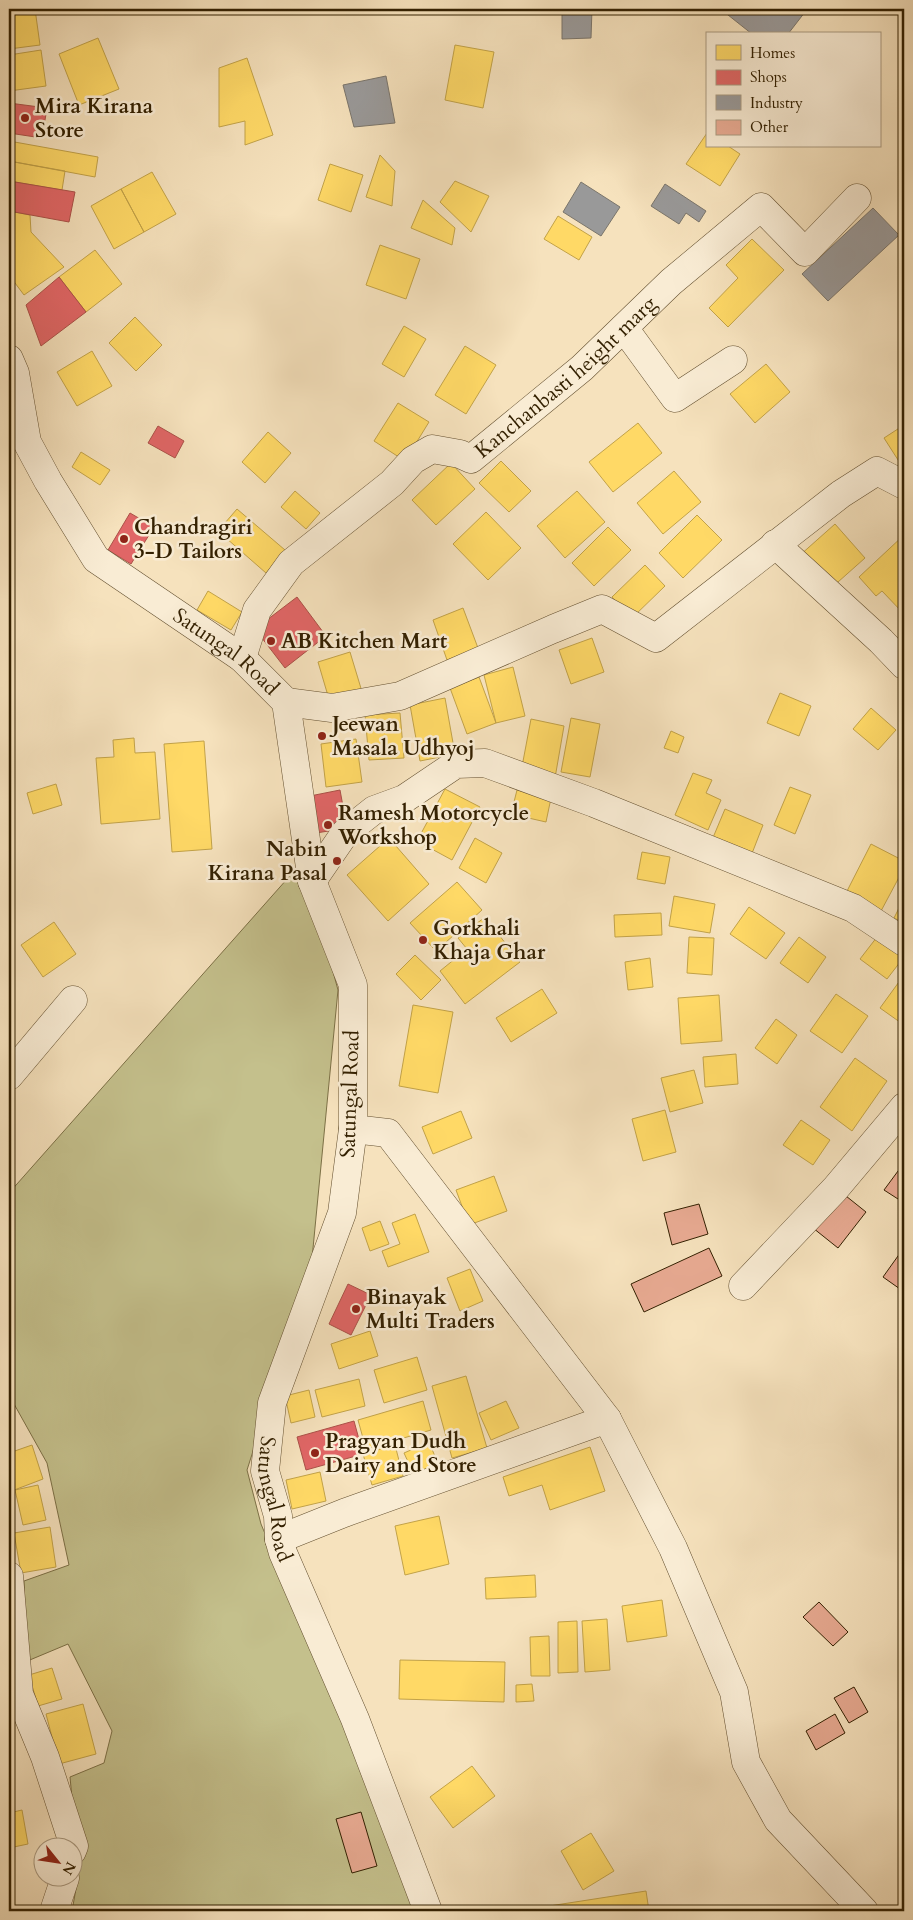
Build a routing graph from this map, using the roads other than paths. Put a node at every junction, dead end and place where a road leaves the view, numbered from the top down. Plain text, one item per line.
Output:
1 (857, 198) dead end
2 (624, 328) junction
3 (9, 359) edge
4 (733, 360) dead end
5 (16, 424) edge
6 (904, 484) edge
7 (775, 544) junction
8 (242, 658) junction
9 (904, 665) edge
10 (286, 702) junction
11 (312, 881) junction
12 (904, 942) edge
13 (73, 1000) dead end
14 (9, 1076) edge
15 (904, 1107) edge
16 (353, 1129) junction
17 (743, 1286) dead end
18 (607, 1419) junction
19 (279, 1539) junction
20 (9, 1576) edge
21 (71, 1838) edge
22 (62, 1888) edge
23 (54, 1911) edge
24 (428, 1911) edge
25 (864, 1911) edge

1 - 2 street, Kanchanbasti height marg
2 - 4 street
2 - 8 street, Kanchanbasti height marg
3 - 5 street, Satungal Road
5 - 8 street, Satungal Road
6 - 7 street
7 - 9 street
7 - 10 street
8 - 10 street, Satungal Road
10 - 11 street, Satungal Road
11 - 12 street
11 - 16 street, Satungal Road
13 - 14 street
15 - 17 street
16 - 18 street
16 - 19 street, Satungal Road
18 - 19 street
18 - 25 street
19 - 24 street, Satungal Road
20 - 21 street
22 - 23 street

